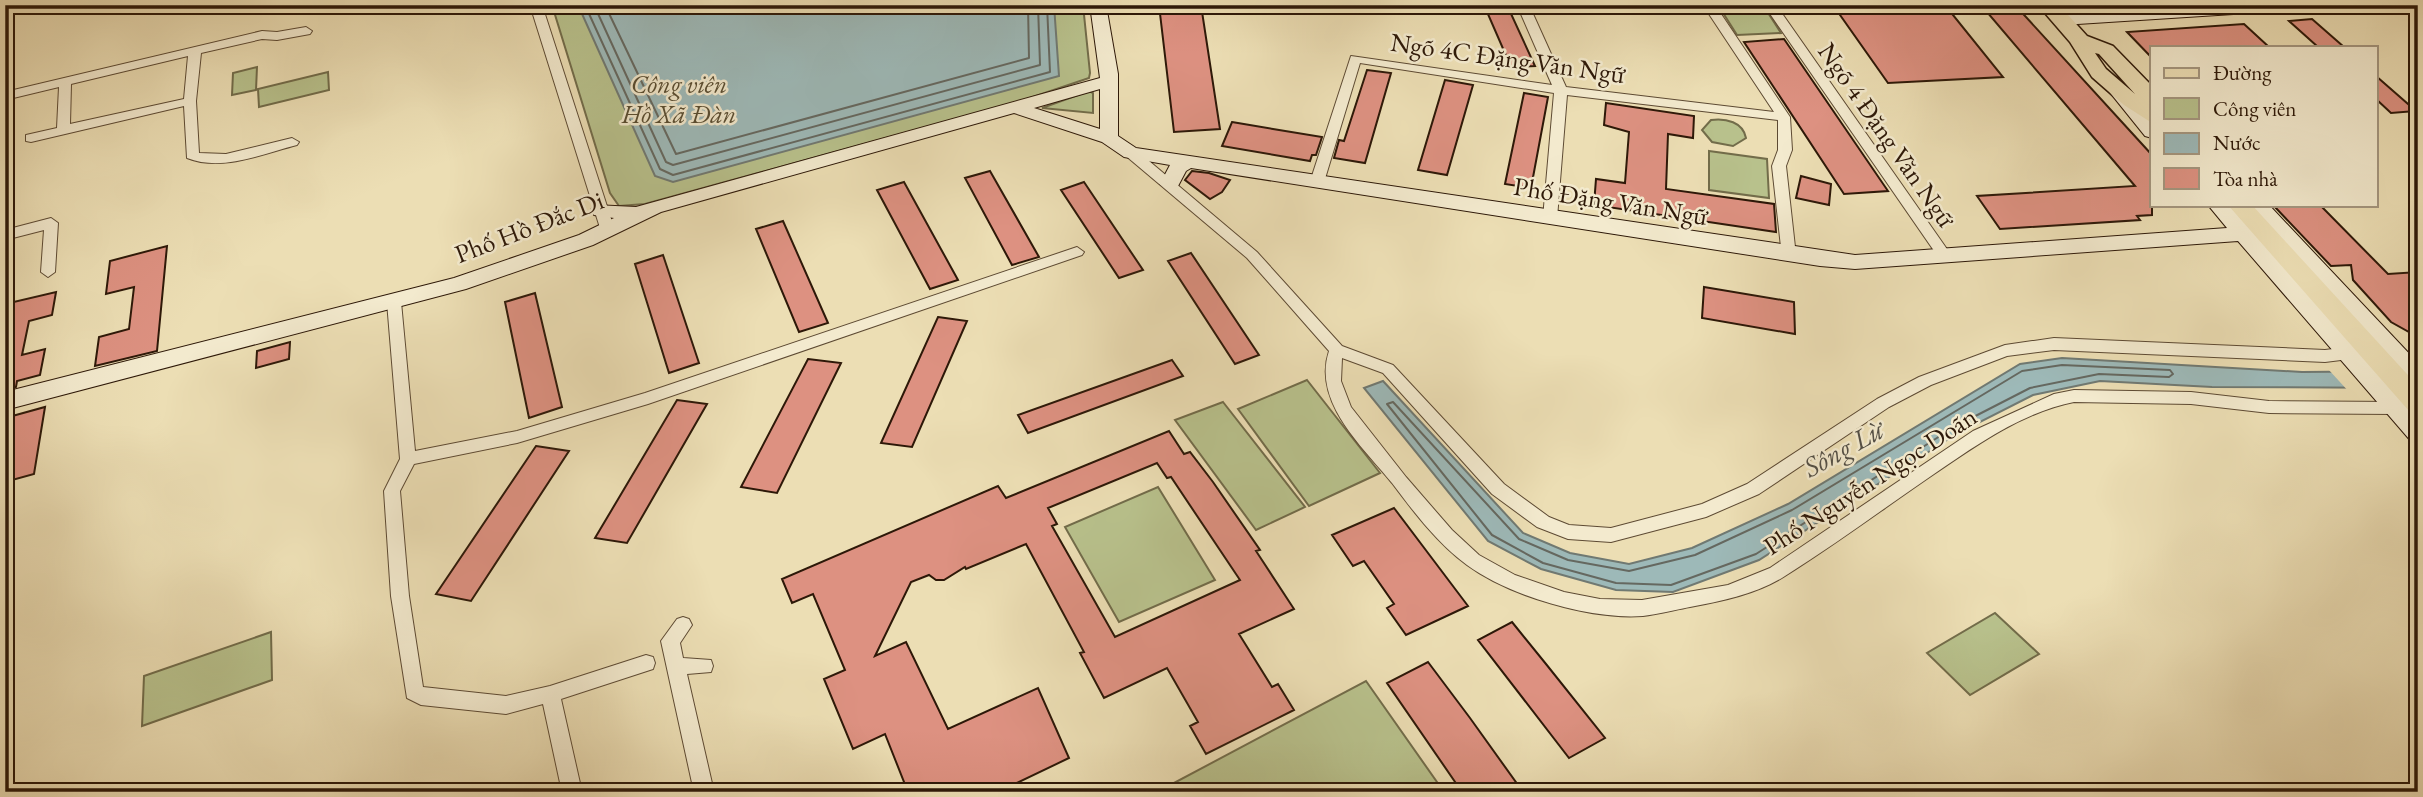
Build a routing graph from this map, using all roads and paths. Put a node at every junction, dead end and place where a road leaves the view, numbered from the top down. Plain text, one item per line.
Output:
1 (536, 5) edge
2 (1098, 5) edge
3 (1522, 5) edge
4 (1709, 5) edge
5 (1770, 5) edge
6 (2294, 5) edge
7 (2055, 13) edge
8 (306, 31) dead end
9 (2080, 40) junction
10 (195, 52) junction
11 (1109, 81) junction
12 (65, 83) junction
13 (2115, 88) junction
14 (1561, 90) junction
15 (2148, 93) edge
16 (5, 96) edge
17 (190, 101) junction
18 (1013, 107) junction
19 (2150, 114) edge
20 (1784, 117) junction
21 (2150, 130) edge
22 (63, 131) junction
23 (30, 138) dead end
24 (1109, 138) junction
25 (292, 142) dead end
26 (1131, 153) junction
27 (1187, 163) junction
28 (1317, 182) junction
29 (1170, 184) junction
30 (2219, 206) edge
31 (2240, 206) edge
32 (2259, 206) edge
33 (1550, 218) junction
34 (604, 220) junction
35 (2244, 234) junction
36 (5, 235) edge
37 (1077, 252) dead end
38 (1944, 255) junction
39 (1789, 256) junction
40 (48, 272) dead end
41 (394, 302) junction
42 (1337, 350) junction
43 (2349, 353) junction
44 (2404, 357) edge
45 (2418, 378) edge
46 (5, 401) edge
47 (2406, 406) edge
48 (2418, 434) edge
49 (408, 459) junction
50 (683, 625) dead end
51 (646, 663) dead end
52 (676, 666) junction
53 (704, 666) dead end
54 (550, 694) junction
55 (572, 792) edge
56 (704, 792) edge

1 - 34 street
2 - 11 street
3 - 14 street
4 - 20 street
5 - 38 street, Ngõ 4 Đặng Văn Ngữ
6 - 7 street
7 - 9 main road
8 - 10 street
9 - 13 main road
9 - 15 main road
10 - 12 street
10 - 17 street
11 - 18 street, Phố Hồ Đắc Di
11 - 24 street
12 - 16 street
12 - 22 street
13 - 19 main road
13 - 21 main road
14 - 20 street, Ngõ 4C Đặng Văn Ngữ
14 - 28 street, Ngõ 4C Đặng Văn Ngữ
14 - 33 street
17 - 22 street
17 - 25 street
18 - 24 street
18 - 34 street, Phố Hồ Đắc Di
20 - 39 street
22 - 23 street
24 - 26 main road, Phố Đặng Văn Ngữ
26 - 27 street, Phố Đặng Văn Ngữ
26 - 29 street, Phố Nguyễn Ngọc Doãn
27 - 28 street, Phố Đặng Văn Ngữ
27 - 29 street
28 - 33 street, Phố Đặng Văn Ngữ
29 - 42 street, Phố Nguyễn Ngọc Doãn
30 - 35 street
31 - 47 main road
32 - 44 street
33 - 39 street, Phố Đặng Văn Ngữ
34 - 41 street, Phố Hồ Đắc Di
35 - 38 street, Phố Đặng Văn Ngữ
35 - 43 street
36 - 40 street
37 - 49 street
38 - 39 street, Phố Đặng Văn Ngữ
41 - 46 street, Phố Hồ Đắc Di
41 - 49 street
42 - 43 street, Phố Nguyễn Ngọc Doãn
42 - 47 street, Phố Nguyễn Ngọc Doãn
43 - 47 street
44 - 45 street
47 - 48 street
49 - 54 street
50 - 52 street
51 - 54 street
52 - 53 street
52 - 56 street
54 - 55 street

